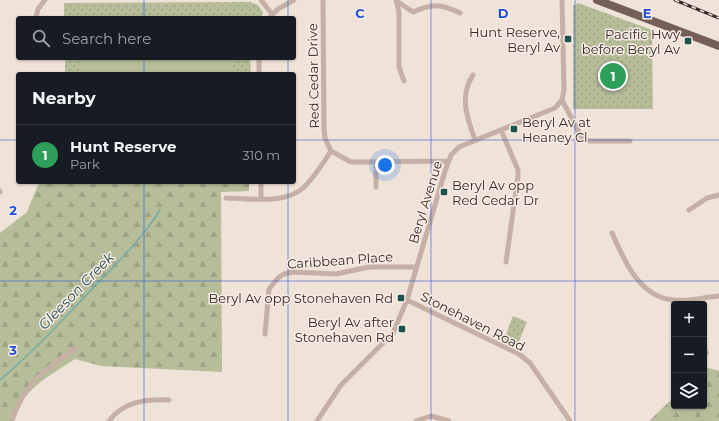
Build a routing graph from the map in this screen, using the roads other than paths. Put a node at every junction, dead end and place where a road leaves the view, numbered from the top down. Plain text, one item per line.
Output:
1 (45, 0) edge
2 (261, 0) edge
3 (294, 0) edge
4 (323, 0) edge
5 (597, 0) edge
6 (612, 0) edge
7 (397, 1) edge
8 (563, 1) edge
9 (460, 13) dead end
10 (36, 16) edge
11 (271, 16) edge
12 (719, 41) edge
13 (719, 46) edge
14 (259, 60) edge
15 (259, 72) edge
16 (473, 75) dead end
17 (404, 81) dead end
18 (562, 100) junction
19 (501, 130) junction
20 (475, 140) junction
21 (630, 141) dead end
22 (331, 151) junction
23 (448, 161) junction
24 (376, 162) junction
25 (261, 184) edge
26 (376, 187) dead end
27 (719, 195) edge
28 (226, 198) dead end
29 (260, 199) junction
30 (689, 210) dead end
31 (612, 233) dead end
32 (506, 262) dead end
33 (416, 267) junction
34 (719, 296) edge
35 (407, 300) junction
36 (682, 301) edge
37 (696, 301) edge
38 (265, 334) dead end
39 (74, 349) dead end
40 (169, 400) dead end
41 (12, 421) edge
42 (109, 421) edge
43 (317, 421) edge
44 (416, 421) edge
45 (449, 421) edge
46 (570, 421) edge

1 - 10 street
2 - 11 street
3 - 11 street
4 - 22 street, Red Cedar Drive
5 - 13 main road
6 - 12 main road
7 - 9 street
7 - 17 street
8 - 18 street
14 - 15 street
16 - 20 street
18 - 19 street, Beryl Avenue
18 - 21 street
19 - 20 street, Beryl Avenue
19 - 32 street
20 - 23 street, Beryl Avenue
22 - 24 street
22 - 29 street
23 - 24 street
23 - 33 street, Beryl Avenue
24 - 26 street
25 - 29 street
27 - 30 street
28 - 29 street
31 - 36 street
33 - 35 street, Beryl Avenue
33 - 38 street, Caribbean Place
34 - 37 street
35 - 43 street, Beryl Avenue
35 - 46 street, Stonehaven Road
39 - 41 street
40 - 42 street
44 - 45 street

